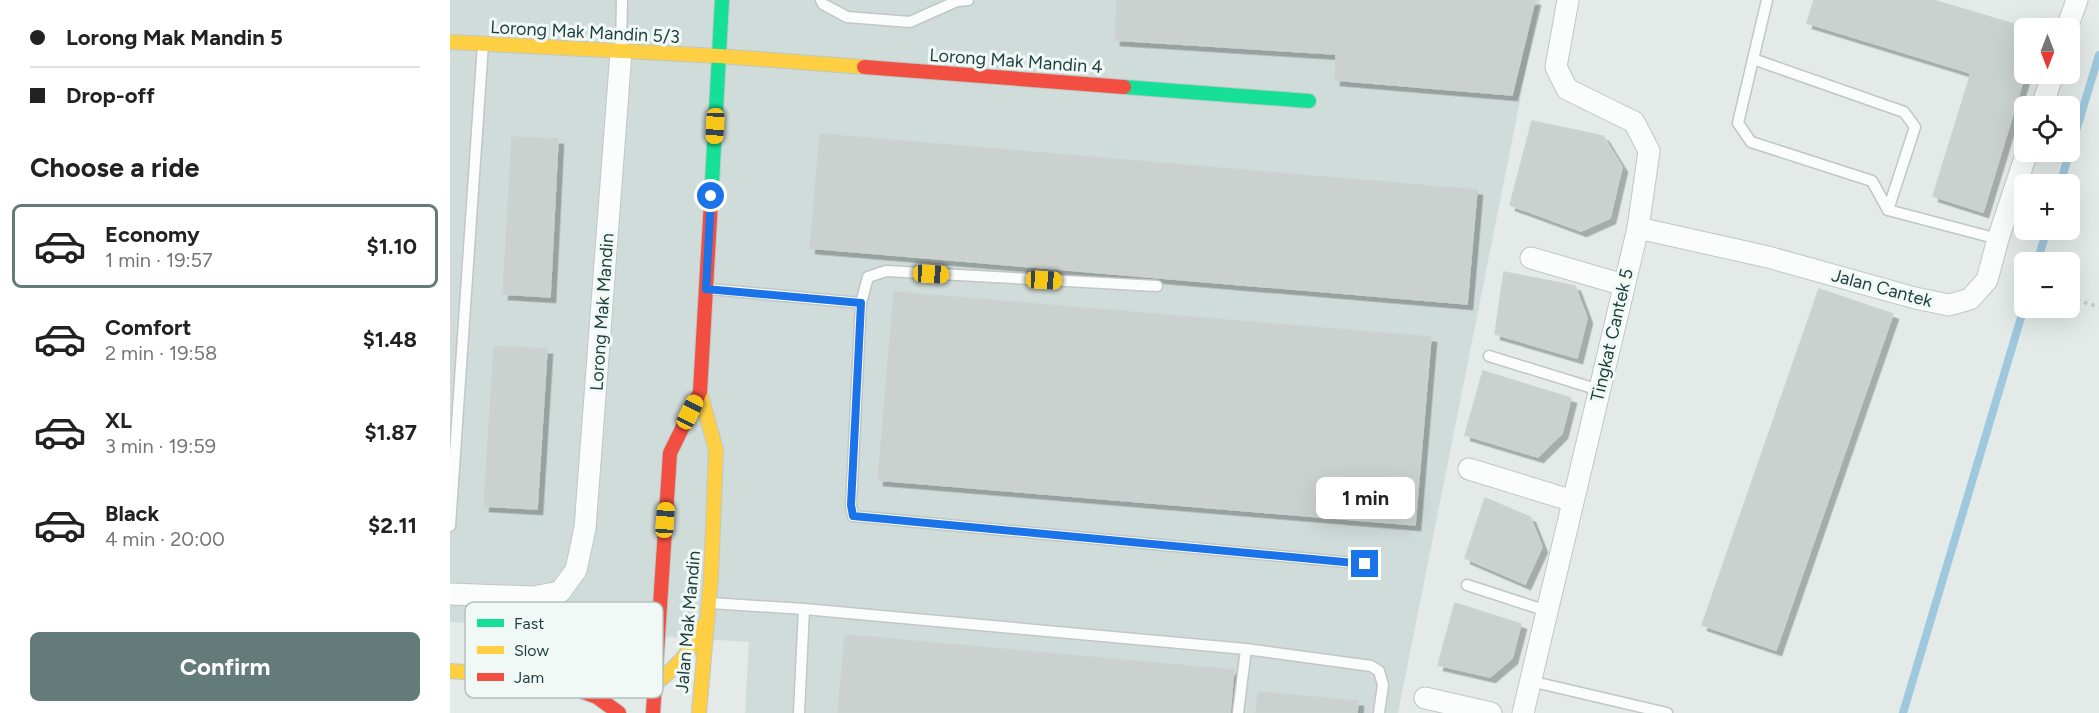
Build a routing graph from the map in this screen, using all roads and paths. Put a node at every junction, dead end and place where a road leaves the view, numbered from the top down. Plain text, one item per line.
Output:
1 (622, 0) edge
2 (722, 0) edge
3 (821, 0) edge
4 (968, 0) edge
5 (1568, 0) edge
6 (1767, 0) edge
7 (2077, 0) edge
8 (2071, 18) edge
9 (450, 42) edge
10 (483, 44) junction
11 (621, 52) junction
12 (719, 56) junction
13 (1753, 59) junction
14 (1310, 101) dead end
15 (2024, 162) edge
16 (1888, 210) junction
17 (1638, 228) junction
18 (1998, 239) junction
19 (1531, 258) dead end
20 (1624, 285) junction
21 (1157, 286) dead end
22 (706, 289) junction
23 (2080, 301) edge
24 (861, 303) junction
25 (2099, 307) edge
26 (1489, 356) dead end
27 (1599, 390) junction
28 (700, 392) junction
29 (1468, 469) dead end
30 (1573, 501) junction
31 (450, 526) edge
32 (1365, 564) dead end
33 (1467, 585) dead end
34 (450, 594) edge
35 (661, 602) edge
36 (709, 607) junction
37 (804, 609) junction
38 (1547, 611) junction
39 (1246, 649) junction
40 (450, 671) edge
41 (465, 672) edge
42 (663, 678) edge
43 (1530, 681) junction
44 (663, 694) edge
45 (598, 698) edge
46 (654, 698) edge
47 (1425, 698) dead end
48 (669, 700) dead end
49 (619, 713) edge
50 (653, 713) edge
51 (699, 713) edge
52 (799, 713) edge
53 (1238, 713) edge
54 (1379, 713) edge
55 (1491, 713) edge
56 (1523, 713) edge
57 (1667, 713) edge

1 - 11 lane
2 - 12 street
3 - 4 lane
5 - 17 street, Tingkat Cantek 5
6 - 13 lane
7 - 8 street
9 - 10 street, Lorong Mak Mandin 5/3
10 - 11 street, Lorong Mak Mandin 5/3
10 - 31 lane
11 - 12 street, Lorong Mak Mandin 5/3
11 - 34 street, Lorong Mak Mandin
12 - 14 street, Lorong Mak Mandin 4
12 - 22 street
13 - 16 lane
13 - 16 lane
15 - 18 street, Jalan Cantek
16 - 18 lane
17 - 18 street, Jalan Cantek
17 - 20 street, Tingkat Cantek 5
19 - 20 street
20 - 27 street, Tingkat Cantek 5
21 - 24 lane
22 - 24 lane
22 - 28 street
23 - 25 path
24 - 32 lane
26 - 27 lane
27 - 30 street, Tingkat Cantek 5
28 - 35 street, Jalan Mak Mandin
28 - 36 street, Jalan Mak Mandin
29 - 30 street
30 - 38 street, Tingkat Cantek 5
33 - 38 lane
36 - 37 lane
36 - 42 street
36 - 51 street, Jalan Mak Mandin
37 - 39 lane
37 - 52 lane
38 - 43 street, Tingkat Cantek 5
39 - 53 lane
39 - 54 lane
40 - 41 street
43 - 56 street, Tingkat Cantek 5
43 - 57 lane
44 - 48 street
45 - 49 street
46 - 50 street, Jalan Mak Mandin
47 - 55 street

